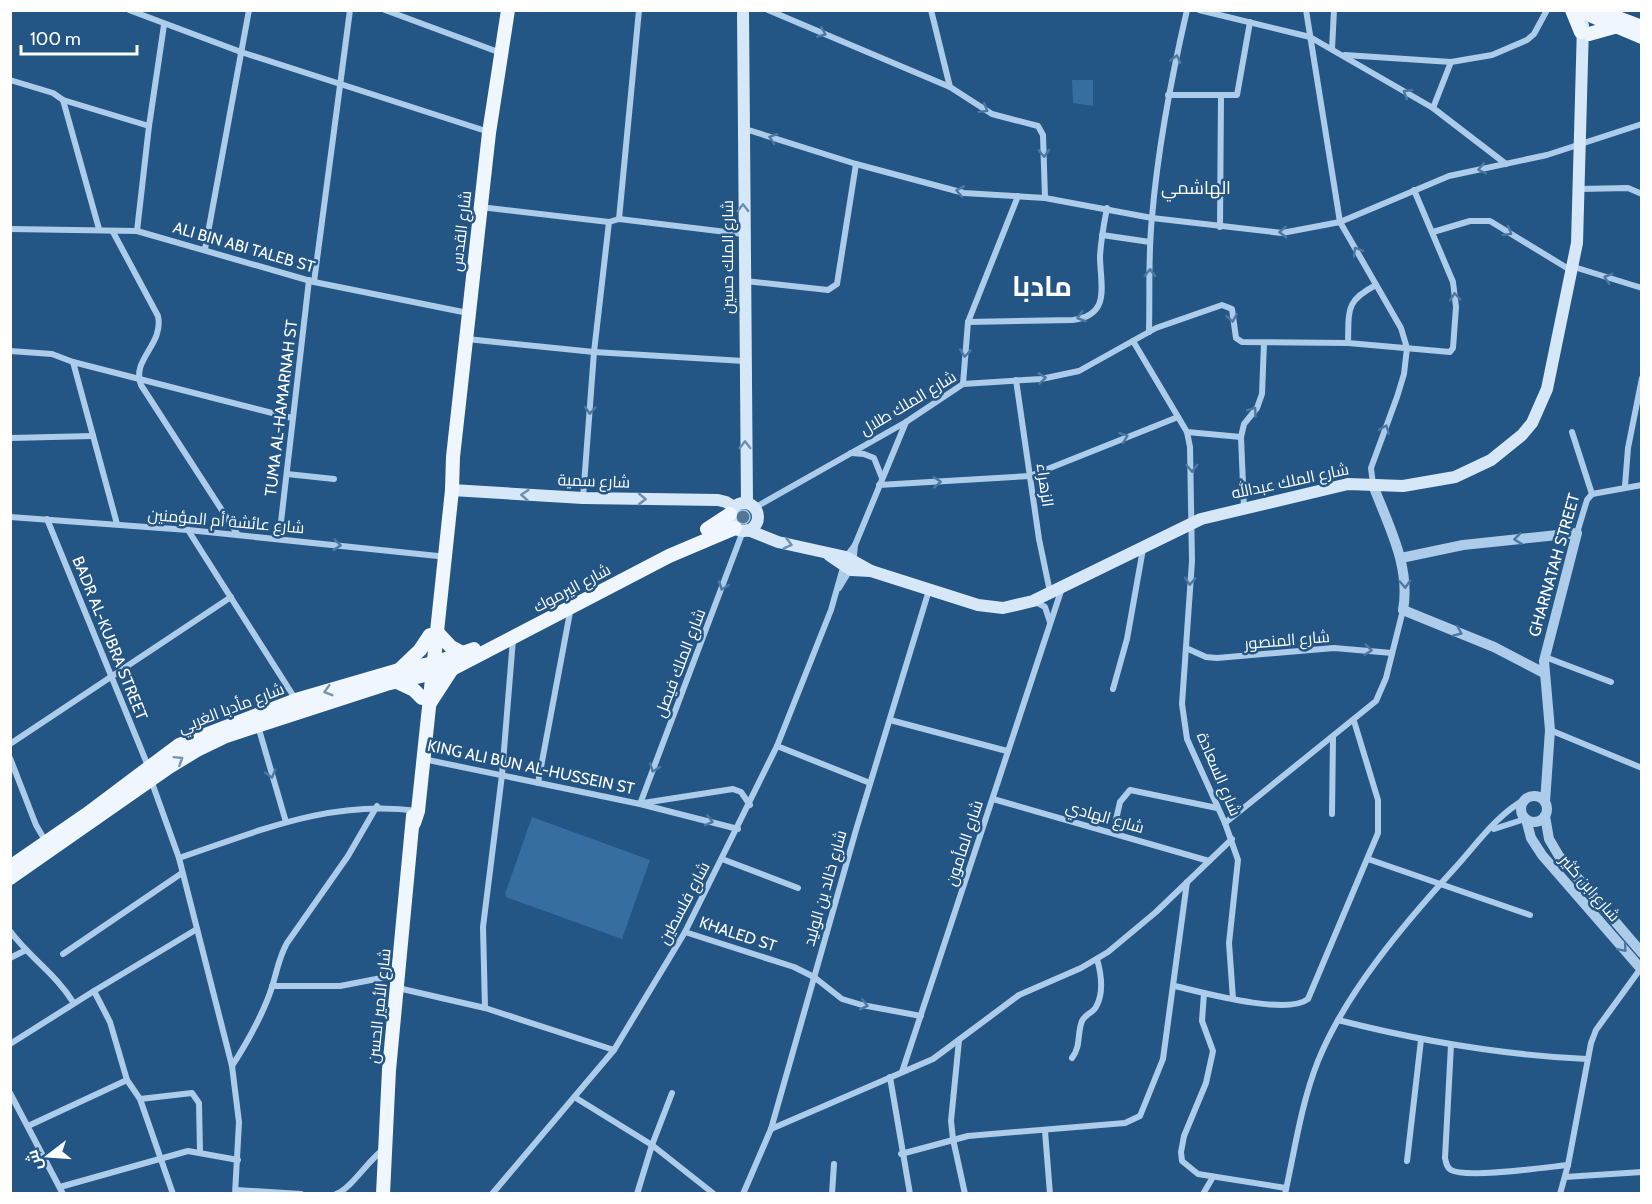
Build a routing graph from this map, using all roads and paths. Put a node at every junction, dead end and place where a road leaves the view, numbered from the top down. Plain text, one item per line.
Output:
1 (129, 10) edge
2 (249, 10) edge
3 (350, 10) edge
4 (384, 10) edge
5 (508, 10) edge
6 (639, 10) edge
7 (743, 10) edge
8 (768, 10) edge
9 (931, 10) edge
10 (1187, 10) edge
11 (1199, 10) edge
12 (1306, 10) edge
13 (1334, 10) edge
14 (1546, 10) edge
15 (1587, 12) edge
16 (1613, 18) edge
17 (1250, 22) junction
18 (164, 25) junction
19 (1641, 27) edge
20 (1585, 33) junction
21 (1310, 37) junction
22 (1641, 37) edge
23 (1332, 48) junction
24 (241, 52) junction
25 (501, 53) junction
26 (1344, 55) junction
27 (1451, 62) junction
28 (10, 80) edge
29 (339, 84) junction
30 (950, 87) junction
31 (1168, 94) junction
32 (1221, 95) junction
33 (63, 100) junction
34 (1432, 108) junction
35 (1641, 124) edge
36 (148, 126) junction
37 (742, 128) junction
38 (489, 133) junction
39 (1580, 145) junction
40 (856, 164) junction
41 (1506, 164) junction
42 (1580, 189) junction
43 (1414, 190) junction
44 (1641, 194) edge
45 (1018, 196) junction
46 (1046, 198) junction
47 (480, 207) junction
48 (1107, 208) junction
49 (1152, 218) junction
50 (619, 219) junction
51 (609, 222) junction
52 (1340, 222) junction
53 (1220, 227) junction
54 (10, 229) edge
55 (99, 229) junction
56 (137, 231) junction
57 (113, 232) junction
58 (1433, 232) junction
59 (743, 234) junction
60 (1102, 235) junction
61 (1150, 242) junction
62 (205, 249) junction
63 (1573, 269) junction
64 (312, 281) junction
65 (744, 281) junction
66 (1376, 285) junction
67 (1641, 288) edge
68 (468, 313) junction
69 (968, 322) junction
70 (1149, 332) junction
71 (466, 339) junction
72 (1132, 340) junction
73 (1264, 342) junction
74 (1348, 343) junction
75 (1407, 348) junction
76 (10, 351) edge
77 (594, 352) junction
78 (744, 361) junction
79 (73, 362) junction
80 (1641, 378) edge
81 (138, 379) junction
82 (1017, 380) junction
83 (963, 384) junction
84 (1178, 417) junction
85 (292, 418) junction
86 (1634, 418) junction
87 (1641, 419) edge
88 (906, 422) junction
89 (1187, 432) junction
90 (1572, 432) dead end
91 (93, 436) junction
92 (1241, 437) junction
93 (10, 438) edge
94 (851, 453) junction
95 (287, 474) junction
96 (1030, 477) junction
97 (334, 479) dead end
98 (880, 482) junction
99 (1373, 485) junction
100 (1641, 485) edge
101 (1625, 486) junction
102 (449, 490) junction
103 (1592, 494) junction
104 (583, 498) junction
105 (750, 505) junction
106 (1244, 508) junction
107 (10, 517) edge
108 (47, 519) junction
109 (738, 522) junction
110 (1192, 523) junction
111 (117, 524) junction
112 (188, 530) junction
113 (1577, 533) junction
114 (238, 535) junction
115 (279, 539) junction
116 (1143, 547) junction
117 (438, 556) junction
118 (1401, 558) junction
119 (849, 563) junction
120 (440, 572) junction
121 (1063, 586) junction
122 (929, 589) junction
123 (1050, 593) junction
124 (231, 597) junction
125 (1033, 601) junction
126 (571, 607) junction
127 (1403, 610) junction
128 (1050, 623) junction
129 (434, 633) junction
130 (513, 638) junction
131 (1186, 648) junction
132 (1392, 653) junction
133 (464, 654) junction
134 (1545, 657) junction
135 (452, 669) junction
136 (429, 670) junction
137 (1544, 673) junction
138 (398, 676) junction
139 (111, 677) junction
140 (1611, 682) dead end
141 (1113, 689) dead end
142 (296, 700) junction
143 (425, 701) junction
144 (890, 720) junction
145 (1354, 721) junction
146 (257, 726) junction
147 (1550, 730) junction
148 (1333, 737) junction
149 (10, 744) edge
150 (777, 746) junction
151 (1007, 751) junction
152 (10, 758) edge
153 (421, 758) junction
154 (1641, 768) edge
155 (149, 772) junction
156 (502, 775) junction
157 (1545, 775) junction
158 (538, 783) junction
159 (870, 783) junction
160 (1528, 798) junction
161 (993, 799) junction
162 (1545, 802) junction
163 (640, 804) junction
164 (750, 805) junction
165 (377, 806) junction
166 (1217, 807) junction
167 (415, 814) junction
168 (1332, 814) dead end
169 (1545, 816) junction
170 (1525, 819) junction
171 (286, 822) junction
172 (1225, 823) junction
173 (738, 828) junction
174 (1490, 830) junction
175 (1113, 833) junction
176 (1232, 839) junction
177 (46, 842) junction
178 (179, 858) junction
179 (722, 859) junction
180 (1368, 860) junction
181 (1209, 861) junction
182 (10, 867) edge
183 (182, 873) junction
184 (10, 878) edge
185 (1188, 882) junction
186 (1440, 885) junction
187 (798, 888) dead end
188 (1530, 915) dead end
189 (197, 929) junction
190 (10, 931) edge
191 (685, 932) junction
192 (26, 950) junction
193 (1641, 953) edge
194 (63, 954) dead end
195 (10, 958) edge
196 (1097, 959) junction
197 (1641, 969) edge
198 (814, 977) junction
199 (398, 981) junction
200 (272, 986) junction
201 (1175, 986) junction
202 (94, 991) junction
203 (1204, 993) junction
204 (1233, 999) junction
205 (73, 1002) junction
206 (485, 1008) junction
207 (921, 1016) junction
208 (1338, 1020) junction
209 (960, 1040) junction
210 (1421, 1040) junction
211 (10, 1044) edge
212 (1451, 1045) junction
213 (614, 1050) junction
214 (1072, 1058) dead end
215 (1587, 1059) junction
216 (232, 1066) junction
217 (902, 1072) junction
218 (890, 1077) junction
219 (127, 1080) junction
220 (10, 1093) edge
221 (672, 1093) dead end
222 (576, 1098) junction
223 (140, 1099) junction
224 (28, 1126) junction
225 (771, 1129) junction
226 (1044, 1131) junction
227 (952, 1139) junction
228 (652, 1145) junction
229 (385, 1149) junction
230 (200, 1152) junction
231 (901, 1154) junction
232 (160, 1160) junction
233 (238, 1160) junction
234 (1407, 1161) dead end
235 (834, 1164) dead end
236 (1568, 1165) junction
237 (1641, 1172) edge
238 (1213, 1177) junction
239 (1565, 1177) junction
240 (61, 1190) edge
241 (1286, 1191) edge
242 (236, 1192) edge
243 (173, 1194) edge
244 (301, 1194) edge
245 (336, 1194) edge
246 (383, 1194) edge
247 (492, 1194) edge
248 (637, 1194) edge
249 (714, 1194) edge
250 (743, 1194) edge
251 (832, 1194) edge
252 (910, 1194) edge
253 (965, 1194) edge
254 (1050, 1194) edge
255 (1203, 1194) edge
256 (1560, 1194) edge

1 - 18 street
2 - 24 street
3 - 29 street, TUMA AL-HAMARNAH ST
4 - 25 street
5 - 25 main road, شارع القدس
6 - 50 street
7 - 37 main road, شارع الملك حسين
8 -> 30 street
9 - 30 street
31 -> 10 street
11 - 17 street
12 - 21 street
13 - 23 street
14 - 27 street
15 - 16 main road
15 - 20 main road
15 - 20 main road, شارع الملك عبدالله
16 - 19 main road
16 - 20 main road
16 - 22 main road
17 - 21 street
17 - 32 street
18 - 24 street
18 - 36 street
20 - 39 main road, شارع الملك عبدالله
21 - 23 street
21 - 52 street
23 - 26 street
24 - 29 street
24 - 62 street
25 - 38 main road, شارع القدس
26 - 27 street
34 -> 26 street
27 - 34 street
28 - 33 street
29 - 38 street
29 - 64 street, TUMA AL-HAMARNAH ST
30 -> 46 street
31 - 32 street
31 - 49 street
32 - 53 street
33 - 36 street
33 - 55 street
34 - 41 street
35 - 39 street
36 - 56 street
40 -> 37 street
59 -> 37 main road, شارع الملك حسين
38 - 47 main road, شارع القدس
39 - 41 street
39 - 42 main road, شارع الملك عبدالله
45 -> 40 street
40 - 65 street
41 -> 43 street
42 - 44 street
42 - 63 main road, شارع الملك عبدالله
43 - 52 street
43 - 58 street
45 - 46 street
45 - 69 street
46 - 48 street
47 - 51 street
47 - 68 main road, شارع القدس
48 - 49 street
48 - 60 street
49 - 53 street
49 - 61 street
50 - 51 street
50 - 59 street
51 - 77 street
52 -> 53 street
66 -> 52 street
54 - 55 street, ALI BIN ABI TALEB ST
55 - 57 street, ALI BIN ABI TALEB ST
56 - 57 street, ALI BIN ABI TALEB ST
56 - 62 street, ALI BIN ABI TALEB ST
57 - 81 street
58 -> 63 street
75 -> 58 street, شارع الملك طلال
59 - 65 main road, شارع الملك حسين
60 - 61 street
60 -> 69 street
70 -> 61 street
62 - 64 street, ALI BIN ABI TALEB ST
67 -> 63 street
63 - 99 main road, شارع الملك عبدالله
64 - 68 street, ALI BIN ABI TALEB ST
64 - 85 street, TUMA AL-HAMARNAH ST
65 - 78 main road, شارع الملك حسين
66 - 74 street
66 - 75 street
68 - 71 main road, شارع القدس
69 -> 83 street
70 - 72 street, شارع الملك طلال
70 -> 73 street, شارع الملك طلال
71 - 77 street
71 - 102 main road, شارع القدس
82 -> 72 street, شارع الملك طلال
72 - 84 street
73 - 74 street, شارع الملك طلال
92 -> 73 street
74 - 75 street, شارع الملك طلال
99 -> 75 street
76 - 79 street
77 - 78 street
77 -> 104 street
105 -> 78 main road, شارع الملك حسين
79 - 81 street
79 - 91 street
80 - 86 street
81 - 85 street
81 - 114 street
82 - 83 street, شارع الملك طلال
82 - 96 street, الزهراء
83 - 88 street, شارع الملك طلال
84 - 89 street
96 -> 84 street
85 - 95 street, TUMA AL-HAMARNAH ST
86 - 87 street
86 - 101 street
88 - 94 street, شارع الملك طلال
88 - 98 street, شارع فلسطين
89 - 92 street
89 -> 110 street, شارع السعادة
90 - 103 street, GHARNATAH STREET
91 - 93 street
91 - 111 street
92 - 106 street
94 - 98 street
94 - 105 street, شارع الملك طلال
95 - 97 street
95 - 115 street, TUMA AL-HAMARNAH ST
98 -> 96 street
96 - 123 street, الزهراء
98 - 119 street, شارع فلسطين
99 - 106 main road, شارع الملك عبدالله
99 - 118 street
100 - 101 street
101 - 103 street
104 -> 102 main road, شارع سمية
102 - 117 main road, شارع القدس
102 - 120 main road, شارع القدس
103 - 113 street, GHARNATAH STREET
104 -> 109 main road, شارع سمية
105 - 109 main road
105 - 109 main road, شارع الملك حسين
106 - 110 main road, شارع الملك عبدالله
107 - 108 street, شارع عائشة أم المؤمنين
108 - 111 street, شارع عائشة أم المؤمنين
108 - 139 street, BADR AL-KUBRA STREET
109 -> 119 main road
109 - 126 main road, شارع اليرموك
109 - 133 main road, شارع اليرموك
109 -> 163 street, شارع الملك فيصل
110 - 116 main road, شارع الملك عبدالله
110 -> 131 street, شارع السعادة
111 - 112 street, شارع عائشة أم المؤمنين
112 - 114 street, شارع عائشة أم المؤمنين
112 - 124 street
113 -> 118 street
113 - 134 street, GHARNATAH STREET
114 - 115 street, شارع عائشة أم المؤمنين
115 -> 117 street, شارع عائشة أم المؤمنين
116 - 121 main road, شارع الملك عبدالله
116 - 141 street
117 - 120 main road, شارع القدس
118 -> 127 street
119 - 122 main road, شارع الملك عبدالله
119 - 150 street, شارع فلسطين
120 - 129 main road, شارع القدس
121 - 123 main road, شارع الملك عبدالله
121 - 128 street, شارع المأمون
122 - 125 main road, شارع الملك عبدالله
122 - 144 street, شارع خالد بن الوليد
123 - 125 main road, شارع الملك عبدالله
124 - 139 street
124 - 142 street
125 - 128 street
126 - 130 main road, شارع اليرموك
126 - 158 street
127 - 132 street
127 -> 137 street
128 - 151 street, شارع المأمون
129 - 133 main road
129 - 136 main road, شارع القدس
129 - 138 main road
130 - 135 main road, شارع اليرموك
130 - 156 street
131 -> 132 street, شارع المنصور
131 - 166 street, شارع السعادة
132 - 145 street
133 - 136 main road, شارع اليرموك
134 - 137 street, GHARNATAH STREET
134 - 140 street
135 - 136 main road, شارع اليرموك
135 - 143 main road
136 - 138 main road, شارع مأدبا الغربي
136 - 143 main road, شارع الأمير الحسن
137 - 147 street, GHARNATAH STREET
138 -> 142 main road, شارع مأدبا الغربي
138 - 143 main road
138 - 146 main road, شارع مأدبا الغربي
139 - 149 street
139 - 155 street, BADR AL-KUBRA STREET
142 - 155 main road, شارع مأدبا الغربي
143 - 153 main road, شارع الأمير الحسن
144 - 151 street
144 - 159 street, شارع خالد بن الوليد
145 - 148 street
145 - 180 street
155 -> 146 main road, شارع مأدبا الغربي
146 -> 171 street
147 - 154 street
147 - 157 street, GHARNATAH STREET
148 - 168 street
148 - 172 street
150 - 159 street
150 - 164 street, شارع فلسطين
151 - 161 street, شارع المأمون
152 - 177 street
153 - 156 street, KING ALI BUN AL-HUSSEIN ST
153 - 167 main road, شارع الأمير الحسن
155 - 177 main road, شارع مأدبا الغربي
155 - 178 street, BADR AL-KUBRA STREET
155 - 184 main road, شارع مأدبا الغربي
156 - 158 street, KING ALI BUN AL-HUSSEIN ST
156 - 206 street
157 - 160 street
157 - 162 street, GHARNATAH STREET
158 - 163 street, KING ALI BUN AL-HUSSEIN ST
159 - 198 street, شارع خالد بن الوليد
160 - 162 street
160 - 170 street
160 - 174 street
161 - 175 street, شارع الهادي
161 - 207 street, شارع المأمون
162 - 169 street
163 - 164 street
163 -> 173 street, KING ALI BUN AL-HUSSEIN ST
164 - 173 street, شارع فلسطين
165 - 167 street
165 - 171 street
165 - 200 street
166 - 172 street, شارع السعادة
166 - 175 street
167 - 199 main road, شارع الأمير الحسن
169 - 170 street
169 - 193 street, شارع ابن كثير
170 - 174 street
170 -> 197 street, شارع ابن كثير
171 - 178 street
172 - 176 street, شارع السعادة
173 - 179 street, شارع فلسطين
174 - 186 street
175 - 181 street, شارع الهادي
176 - 181 street
176 - 204 street, شارع السعادة
177 - 182 main road, شارع مأدبا الغربي
178 - 183 street, BADR AL-KUBRA STREET
179 - 187 street
179 - 191 street, شارع فلسطين
180 - 186 street
180 - 204 street
181 - 185 street
183 - 189 street, BADR AL-KUBRA STREET
183 - 194 street
185 - 196 street
185 - 201 street
186 - 188 street
186 - 208 street
189 - 202 street
189 - 216 street, BADR AL-KUBRA STREET
190 - 192 street
191 - 198 street, KHALED ST
191 - 213 street, شارع فلسطين
192 - 195 street
192 - 205 street
196 - 209 street
196 - 214 street
197 - 215 street
198 -> 207 street, KHALED ST
198 - 225 street, شارع خالد بن الوليد
199 - 200 street
199 - 206 street
199 - 229 main road, شارع الأمير الحسن
200 - 216 street
201 - 203 street
201 - 226 street
202 - 205 street
202 - 219 street
203 - 204 street
203 - 238 street
205 - 211 street
206 - 213 street
207 - 217 street, شارع المأمون
208 - 210 street
208 - 241 street
209 - 217 street
209 - 227 street
210 - 212 street
210 - 234 street
212 - 215 street
212 - 236 street
213 - 222 street, شارع فلسطين
215 - 236 street
216 - 233 street, BADR AL-KUBRA STREET
217 - 218 street
218 - 225 street
218 - 231 street
219 - 223 street
219 - 224 street
220 - 224 street
221 - 228 street
222 - 228 street
222 - 247 street, شارع فلسطين
223 - 230 street
223 - 232 street
224 - 240 street
225 - 250 street, شارع خالد بن الوليد
226 - 227 street
226 - 254 street
227 - 231 street
227 - 253 street
228 - 248 street
228 - 249 street
229 - 245 street
229 - 246 main road, شارع الأمير الحسن
230 - 232 street
230 - 233 street
231 - 252 street
232 - 240 street
232 - 243 street
233 - 242 street, BADR AL-KUBRA STREET
235 - 251 street
236 - 239 street
237 - 239 street
238 - 241 street
238 - 255 street
239 - 256 street
242 - 244 street

